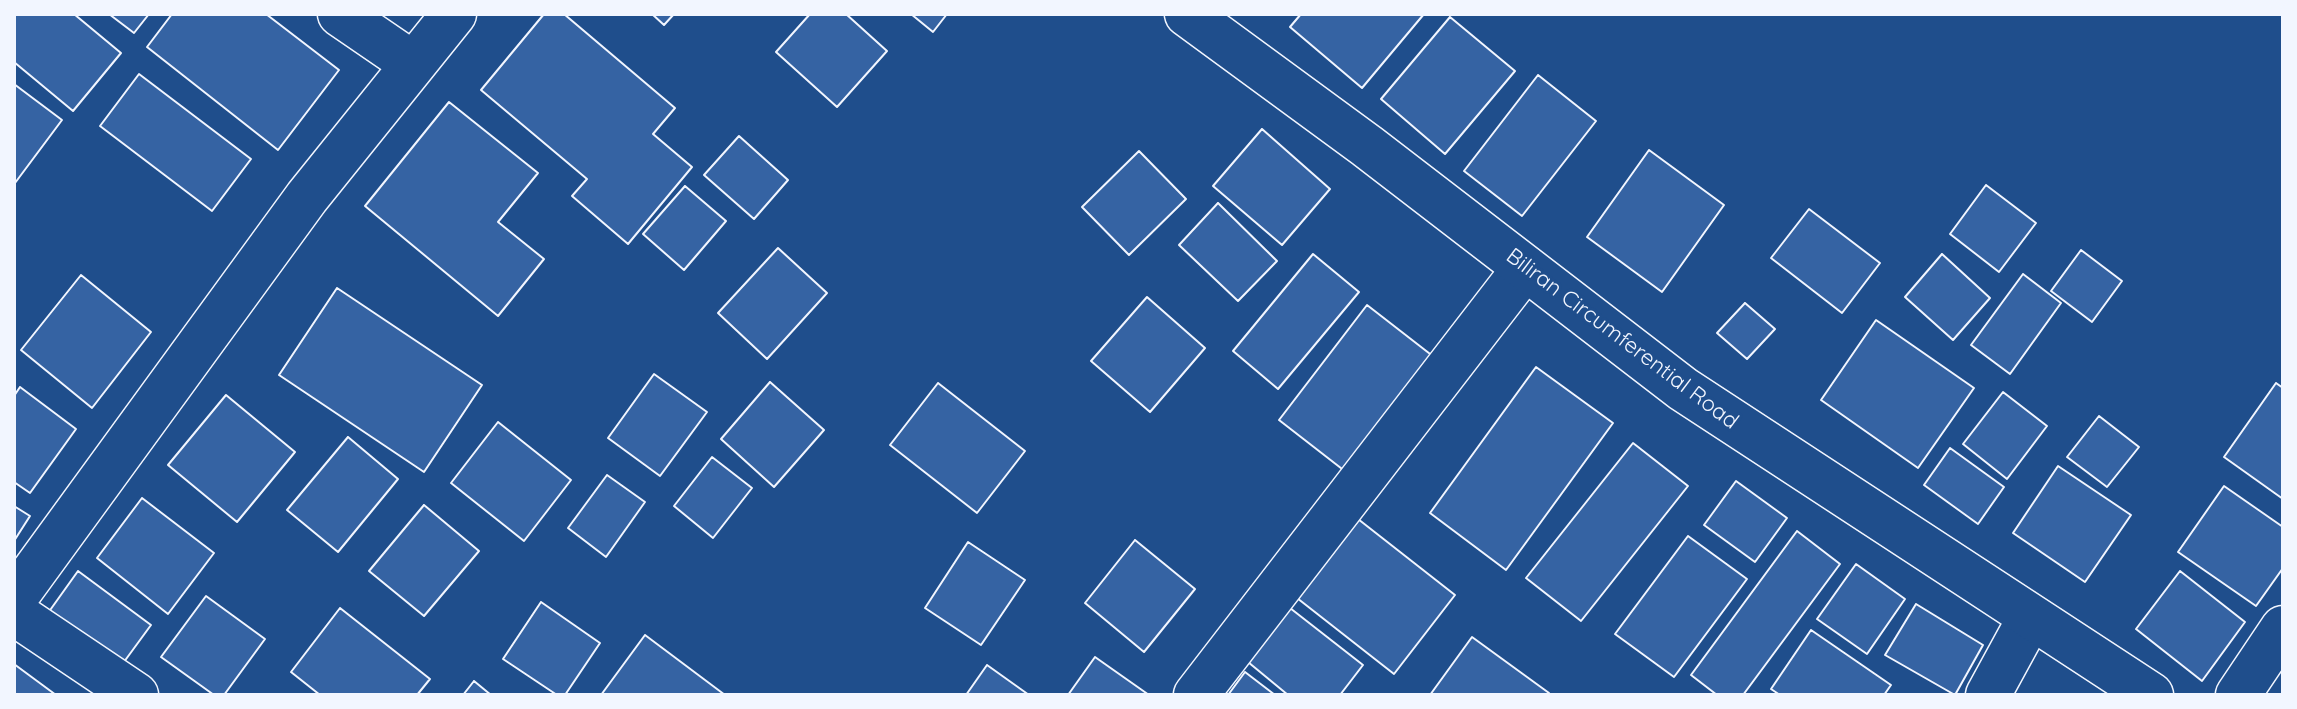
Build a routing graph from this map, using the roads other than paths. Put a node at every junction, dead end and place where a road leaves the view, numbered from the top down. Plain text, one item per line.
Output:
1 (340, 14) edge
2 (454, 14) edge
3 (1187, 14) edge
4 (413, 64) junction
5 (1525, 268) junction
6 (14, 599) edge
7 (14, 613) edge
8 (2030, 618) junction
9 (2283, 628) edge
10 (136, 695) edge
11 (1196, 695) edge
12 (1988, 695) edge
13 (2151, 695) edge
14 (2238, 695) edge

1 - 4 street
2 - 4 street
3 - 5 street, Biliran Circumferential Road
4 - 6 street
5 - 8 street, Biliran Circumferential Road
5 - 11 street
7 - 10 street
8 - 12 street
8 - 13 street, Biliran Circumferential Road
9 - 14 street

